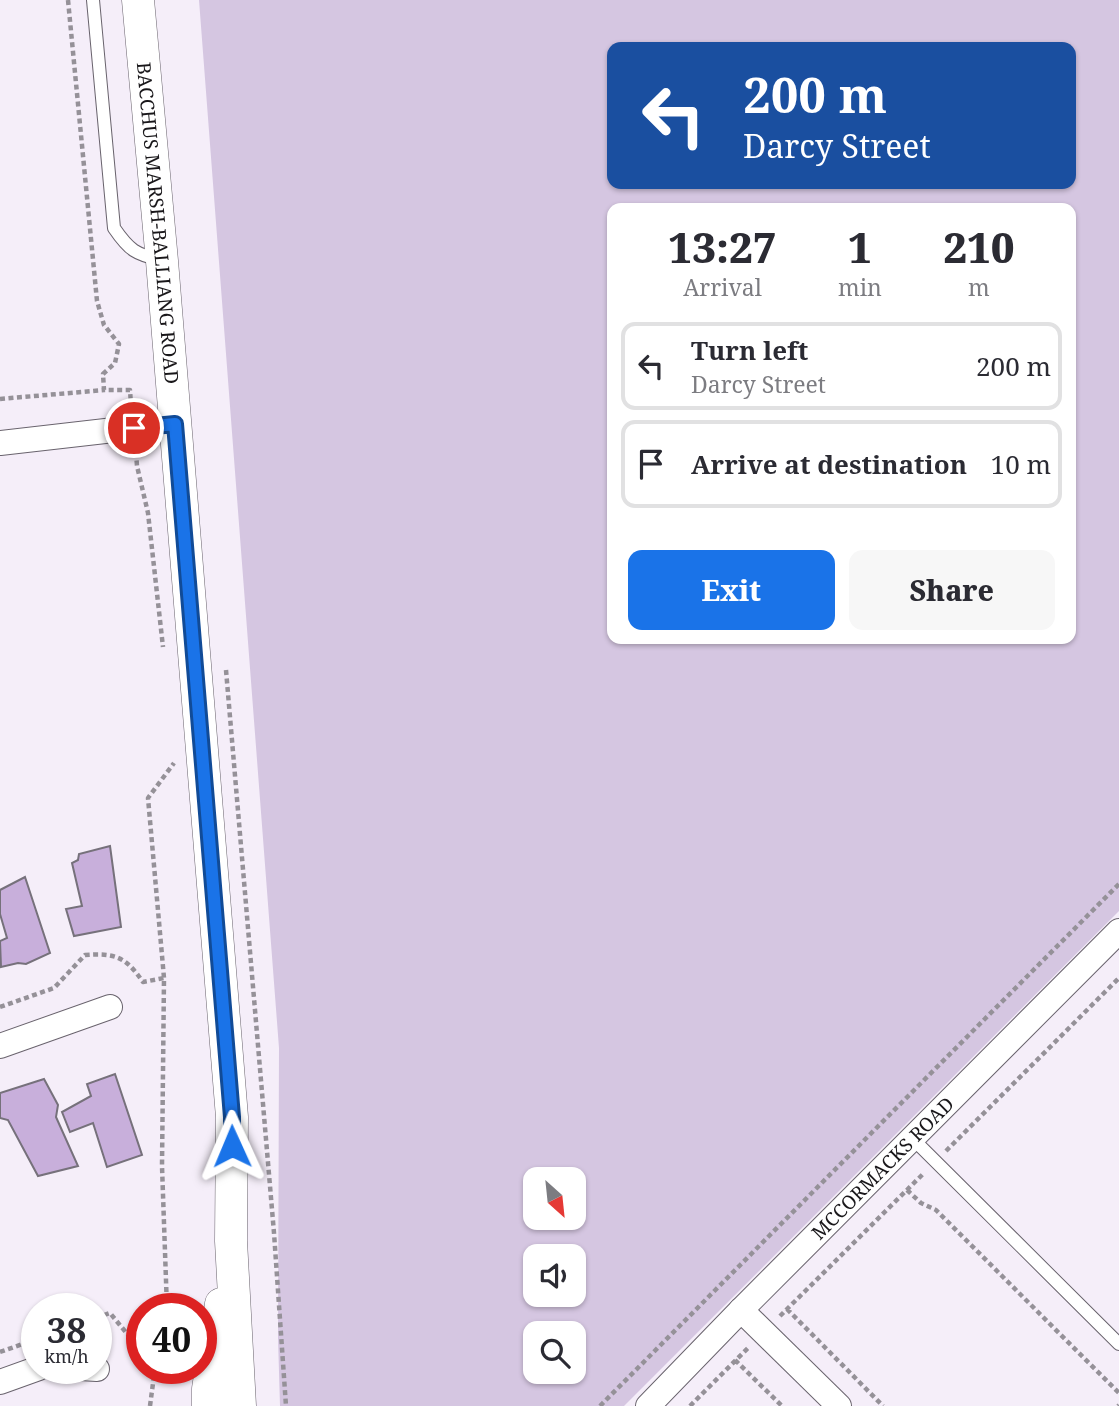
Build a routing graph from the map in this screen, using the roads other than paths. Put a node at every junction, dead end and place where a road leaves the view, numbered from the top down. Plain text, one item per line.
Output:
1 (93, 0) edge
2 (138, 0) edge
3 (162, 261) junction
4 (175, 424) junction
5 (0, 443) edge
6 (1119, 930) edge
7 (110, 1007) dead end
8 (0, 1046) edge
9 (912, 1138) junction
10 (231, 1241) junction
11 (741, 1310) junction
12 (1119, 1344) edge
13 (21, 1374) edge
14 (0, 1382) edge
15 (831, 1403) edge
16 (208, 1406) edge
17 (240, 1406) edge
18 (648, 1406) edge

1 - 3 lane
2 - 3 street, BACCHUS MARSH-BALLIANG ROAD
3 - 4 street, BACCHUS MARSH-BALLIANG ROAD
4 - 5 street
4 - 10 street, BACCHUS MARSH-BALLIANG ROAD
6 - 9 street, MCCORMACKS ROAD
7 - 8 street
9 - 11 street, MCCORMACKS ROAD
9 - 12 lane
10 - 16 street, BACCHUS MARSH-BALLIANG ROAD
10 - 17 street, BACCHUS MARSH-BALLIANG ROAD
11 - 15 street
11 - 18 street, MCCORMACKS ROAD
13 - 14 street

